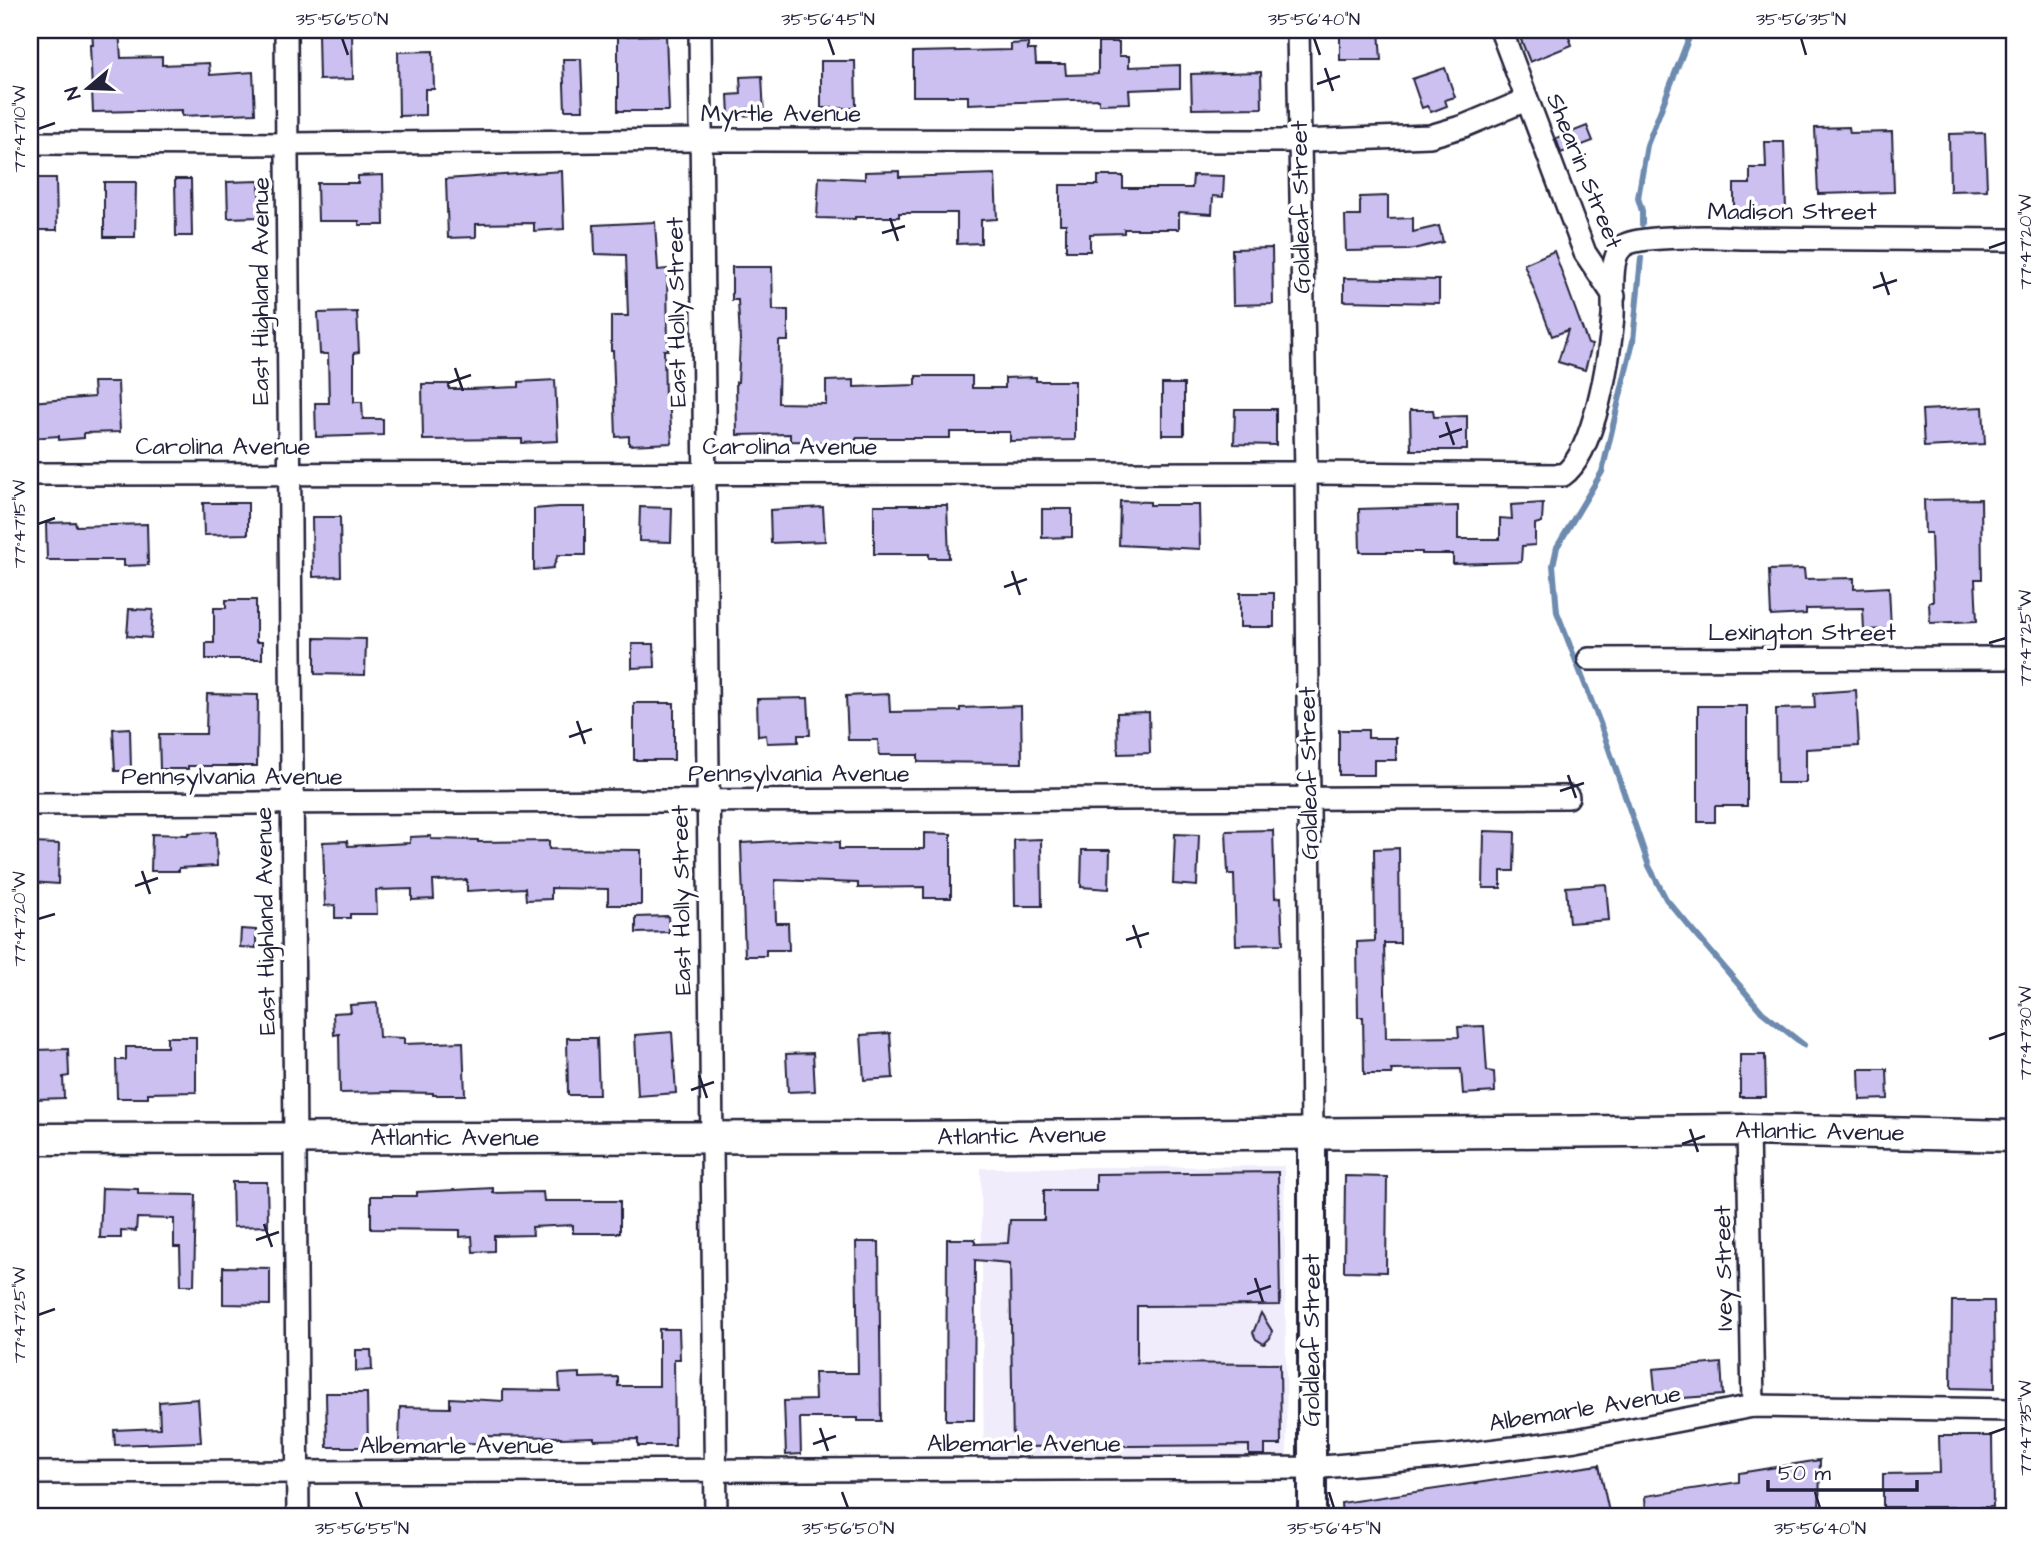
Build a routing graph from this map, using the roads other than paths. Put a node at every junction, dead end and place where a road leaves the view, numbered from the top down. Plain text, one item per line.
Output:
1 (286, 30) edge
2 (700, 30) edge
3 (1298, 30) edge
4 (1502, 30) edge
5 (1526, 100) junction
6 (701, 140) junction
7 (1300, 141) junction
8 (30, 143) edge
9 (286, 144) junction
10 (2014, 240) edge
11 (1614, 296) junction
12 (288, 472) junction
13 (706, 473) junction
14 (1306, 473) junction
15 (30, 474) edge
16 (2014, 658) edge
17 (1589, 659) dead end
18 (1310, 797) junction
19 (1568, 797) dead end
20 (707, 801) junction
21 (291, 803) junction
22 (30, 804) edge
23 (1748, 1129) junction
24 (1312, 1133) junction
25 (2014, 1136) edge
26 (295, 1138) junction
27 (712, 1138) junction
28 (30, 1139) edge
29 (1753, 1406) junction
30 (2014, 1410) edge
31 (1311, 1468) junction
32 (715, 1471) junction
33 (30, 1473) edge
34 (297, 1473) junction
35 (298, 1517) edge
36 (716, 1517) edge
37 (1312, 1517) edge

1 - 9 street, East Highland Avenue
2 - 6 street, East Holly Street
3 - 7 street, Goldleaf Street
4 - 5 street, Shearin Street
5 - 7 street, Myrtle Avenue
5 - 11 street, Shearin Street
6 - 7 street, Myrtle Avenue
6 - 9 street, Myrtle Avenue
6 - 13 street, East Holly Street
7 - 14 street, Goldleaf Street
8 - 9 street, Myrtle Avenue
9 - 12 street, East Highland Avenue
10 - 11 street, Madison Street
11 - 14 street, Carolina Avenue
12 - 13 street, Carolina Avenue
12 - 15 street, Carolina Avenue
12 - 21 street, East Highland Avenue
13 - 14 street, Carolina Avenue
13 - 20 street, East Holly Street
14 - 18 street, Goldleaf Street
16 - 17 street, Lexington Street
18 - 19 street, Pennsylvania Avenue
18 - 20 street, Pennsylvania Avenue
18 - 24 street, Goldleaf Street
20 - 21 street, Pennsylvania Avenue
20 - 27 street, East Holly Street
21 - 22 street, Pennsylvania Avenue
21 - 26 street, East Highland Avenue
23 - 24 main road, Atlantic Avenue
23 - 25 main road, Atlantic Avenue
23 - 29 street, Ivey Street
24 - 27 main road, Atlantic Avenue
24 - 31 street, Goldleaf Street
26 - 27 main road, Atlantic Avenue
26 - 28 main road, Atlantic Avenue
26 - 34 street, East Highland Avenue
27 - 32 street, East Holly Street
29 - 30 street, Albemarle Avenue
29 - 31 street, Albemarle Avenue
31 - 32 street, Albemarle Avenue
31 - 37 street, Goldleaf Street
32 - 34 street, Albemarle Avenue
32 - 36 street, East Holly Street
33 - 34 street, Albemarle Avenue
34 - 35 street, East Highland Avenue

